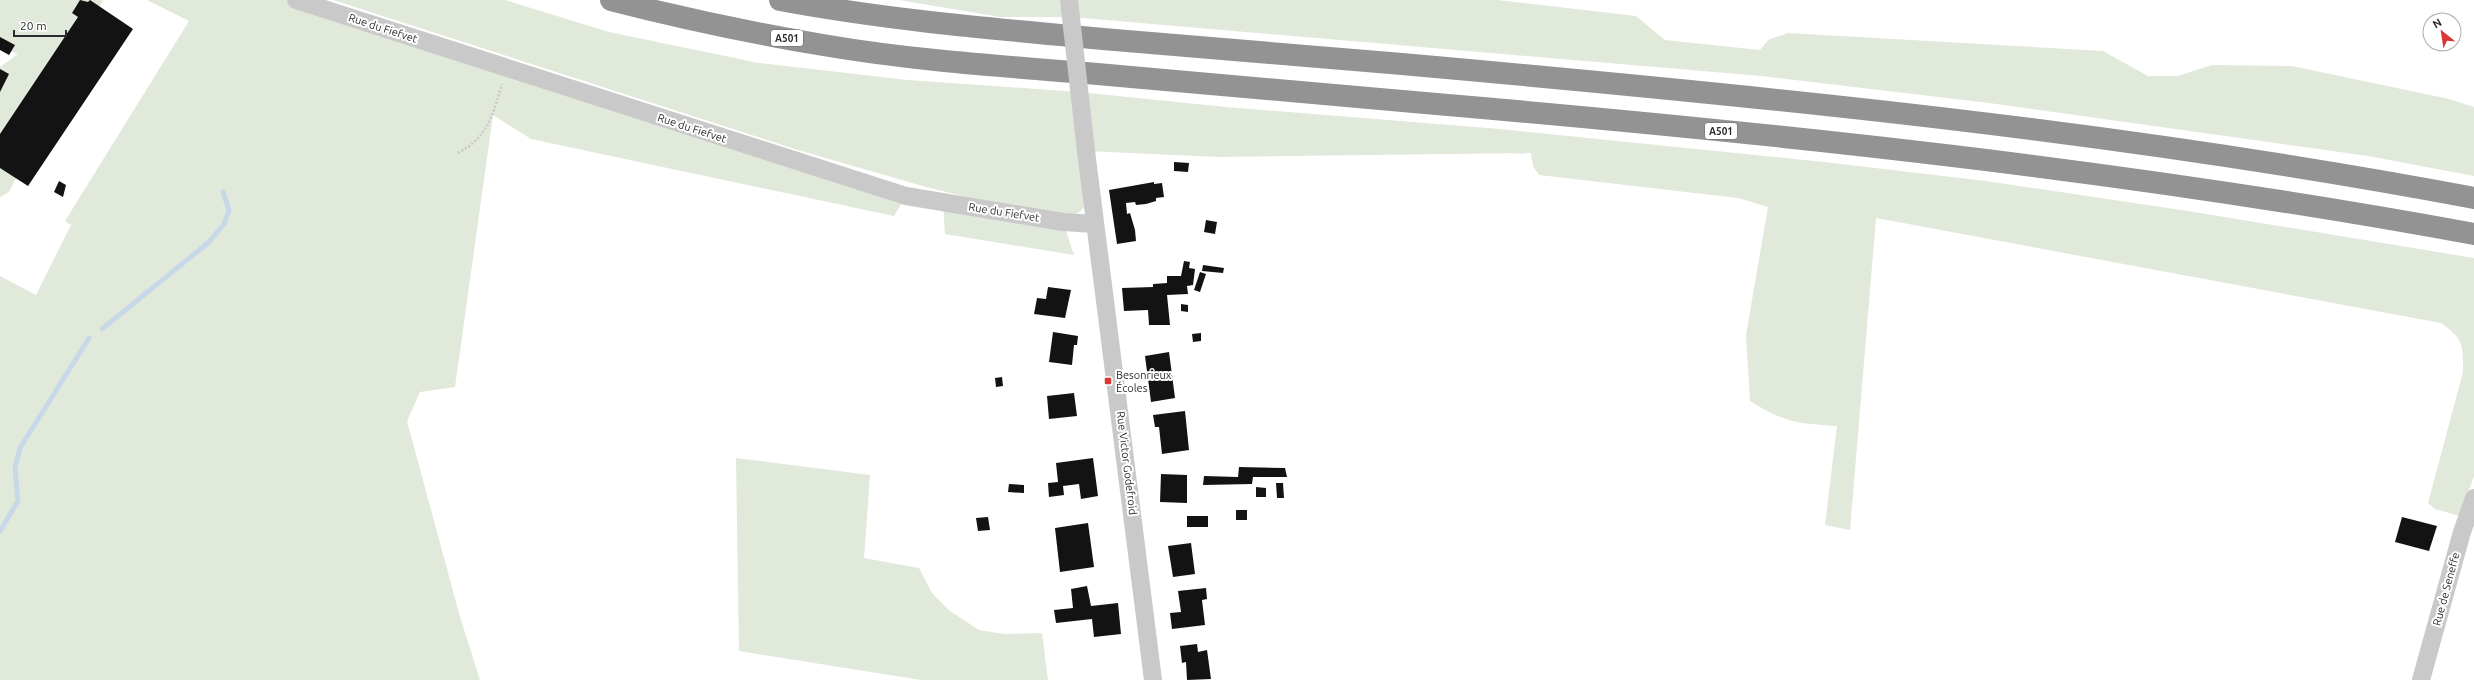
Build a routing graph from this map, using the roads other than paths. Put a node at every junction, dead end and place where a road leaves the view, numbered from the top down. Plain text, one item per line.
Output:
1 (296, 0) edge
2 (611, 0) edge
3 (780, 0) edge
4 (1069, 0) edge
5 (2474, 198) edge
6 (1095, 224) junction
7 (2474, 234) edge
8 (2474, 498) edge
9 (1153, 680) edge
10 (2421, 680) edge

1 - 6 street, Rue du Fiefvet
2 - 7 highway, A501
3 - 5 highway
4 - 6 street, Rue Victor Godefroid, bridge
6 - 9 street, Rue Victor Godefroid
8 - 10 street, Rue de Seneffe

